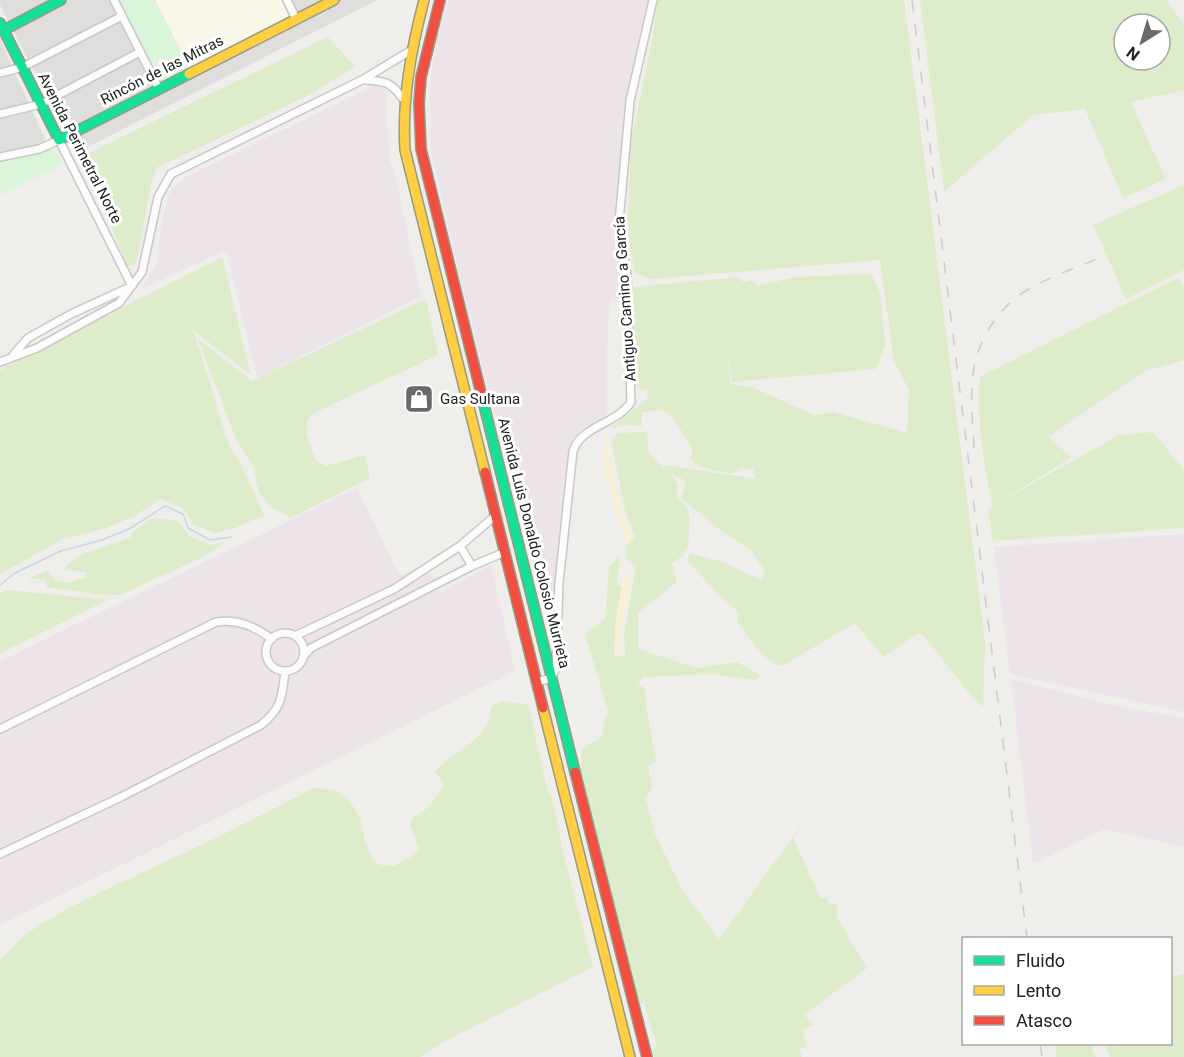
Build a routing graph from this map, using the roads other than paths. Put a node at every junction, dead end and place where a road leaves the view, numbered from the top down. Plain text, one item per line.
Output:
1 (62, 0) edge
2 (114, 0) edge
3 (286, 0) edge
4 (334, 0) edge
5 (424, 0) edge
6 (440, 0) edge
7 (652, 0) edge
8 (49, 3) edge
9 (122, 15) junction
10 (296, 19) junction
11 (1, 28) edge
12 (410, 51) junction
13 (140, 52) junction
14 (23, 67) junction
15 (0, 73) edge
16 (362, 80) junction
17 (159, 89) junction
18 (404, 100) junction
19 (42, 104) junction
20 (0, 114) edge
21 (59, 140) junction
22 (0, 157) edge
23 (437, 218) junction
24 (422, 221) junction
25 (132, 286) junction
26 (12, 356) junction
27 (0, 362) edge
28 (495, 516) junction
29 (460, 546) junction
30 (505, 552) junction
31 (472, 566) junction
32 (295, 636) junction
33 (272, 639) junction
34 (303, 657) junction
35 (285, 671) junction
36 (552, 678) junction
37 (537, 682) junction
38 (0, 729) edge
39 (0, 854) edge
40 (630, 1057) edge
41 (647, 1057) edge

1 - 8 main road
2 - 9 street
3 - 10 street
4 - 10 main road, Rincón de las Mitras
5 - 12 main road, Avenida Luis Donaldo Colosio Murrieta
6 - 23 main road, Avenida Luis Donaldo Colosio Murrieta
7 - 36 street, Antiguo Camino a García
8 - 11 main road
9 - 13 street
9 - 14 street
10 - 17 main road, Rincón de las Mitras
11 - 14 main road, Avenida Perimetral Norte
12 - 16 street
12 - 18 main road, Avenida Luis Donaldo Colosio Murrieta
13 - 17 street
13 - 19 street
14 - 15 street
14 - 19 main road, Avenida Perimetral Norte
16 - 18 street
16 - 25 street
17 - 21 main road, Rincón de las Mitras
18 - 24 main road, Avenida Luis Donaldo Colosio Murrieta
19 - 20 street
19 - 21 main road, Avenida Perimetral Norte
21 - 22 street, Rincón de las Mitras
21 - 25 street, Avenida Perimetral Norte
23 - 24 main road
23 - 36 main road, Avenida Luis Donaldo Colosio Murrieta
24 - 28 main road, Avenida Luis Donaldo Colosio Murrieta
25 - 26 street
25 - 26 street
26 - 27 street
28 - 29 street
28 - 30 main road, Avenida Luis Donaldo Colosio Murrieta
29 - 31 street
29 - 32 street
30 - 31 street
30 - 37 main road, Avenida Luis Donaldo Colosio Murrieta
31 - 34 street
32 - 33 street
32 - 34 street
33 - 35 street
33 - 38 street
34 - 35 street
35 - 39 street
36 - 37 street
36 - 41 main road, Avenida Luis Donaldo Colosio Murrieta
37 - 40 main road, Avenida Luis Donaldo Colosio Murrieta

